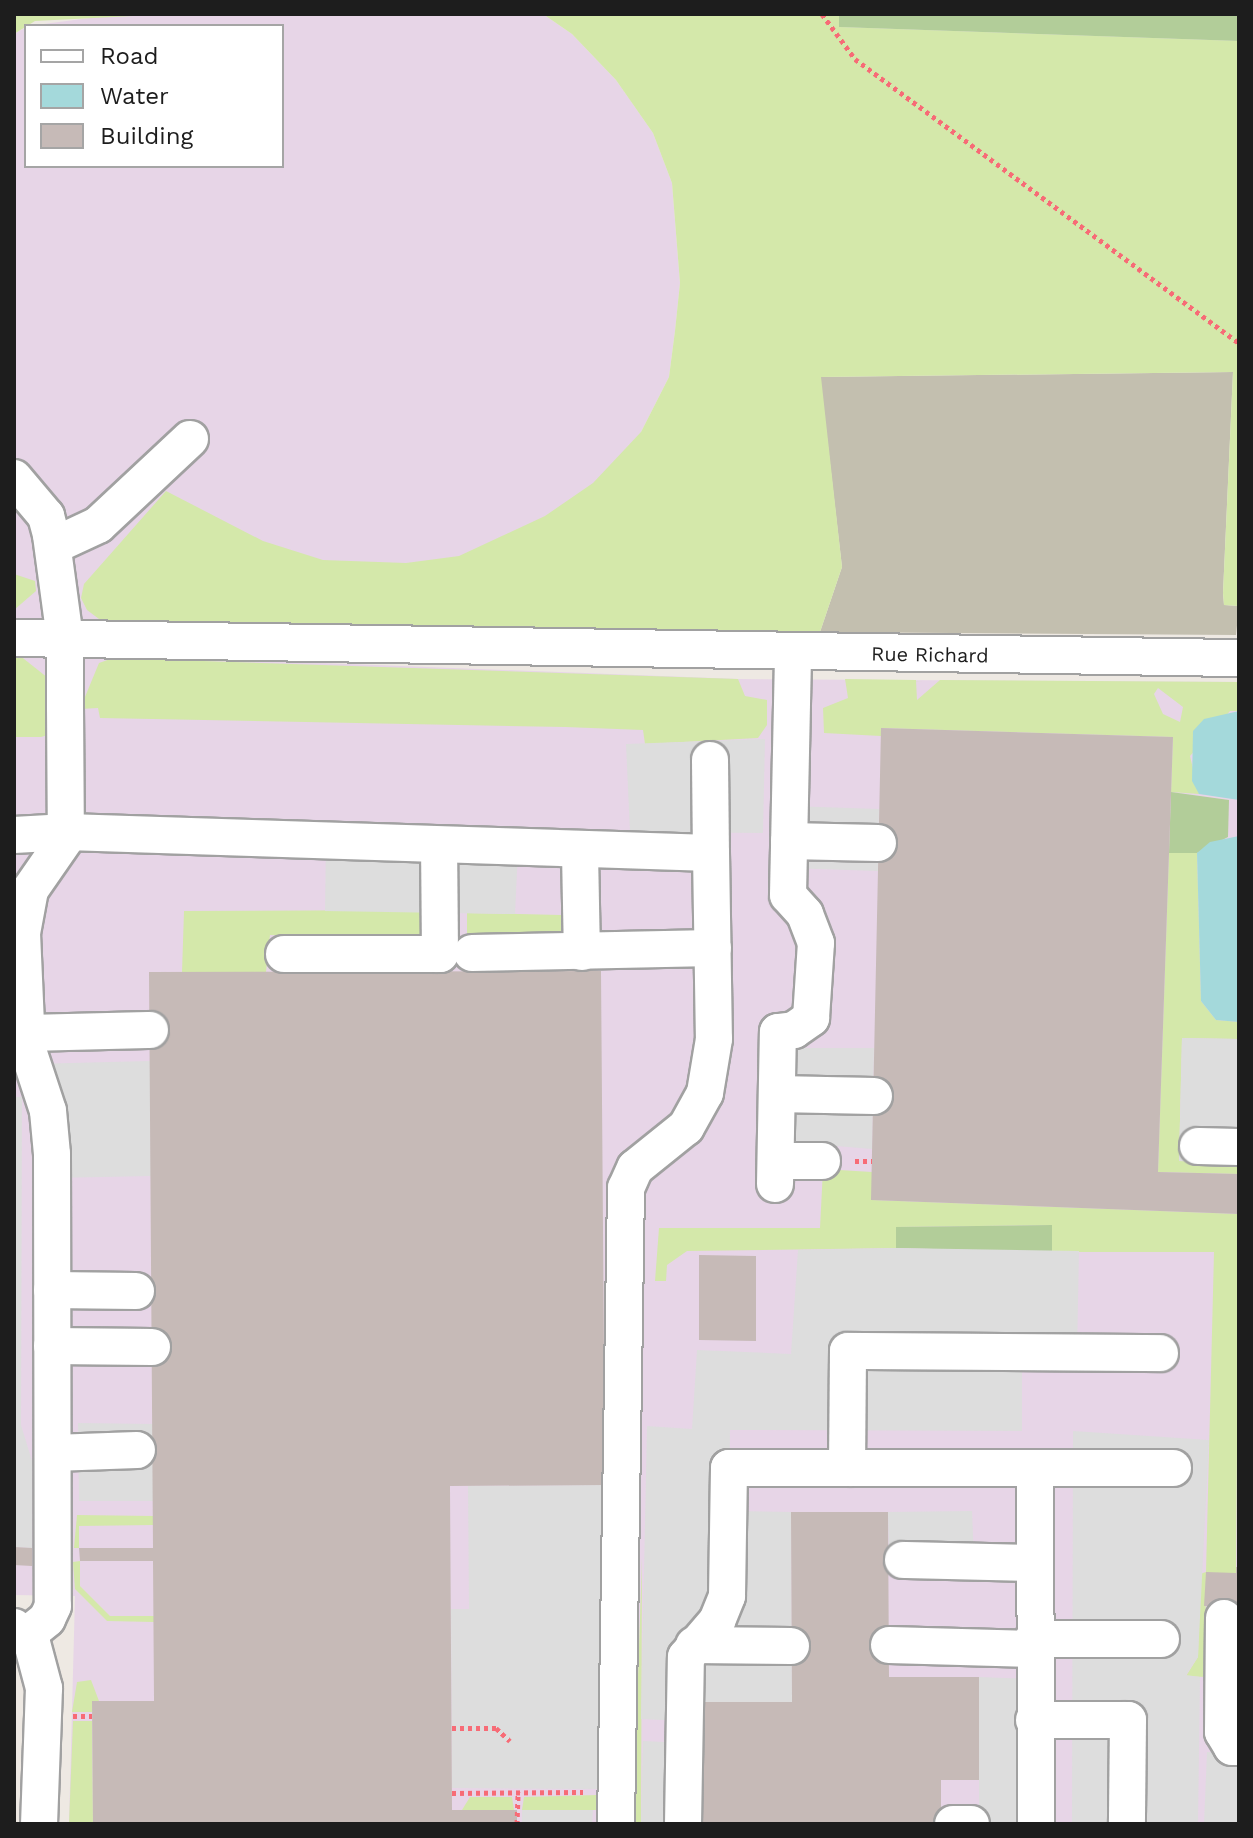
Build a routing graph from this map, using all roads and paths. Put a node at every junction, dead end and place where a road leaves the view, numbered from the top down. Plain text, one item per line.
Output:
1 (822, 14) edge
2 (1239, 343) edge
3 (190, 439) dead end
4 (14, 478) edge
5 (53, 546) junction
6 (14, 638) edge
7 (65, 638) junction
8 (793, 653) junction
9 (1239, 658) edge
10 (710, 760) dead end
11 (67, 832) junction
12 (14, 835) edge
13 (789, 841) junction
14 (878, 843) dead end
15 (439, 847) junction
16 (580, 852) junction
17 (711, 853) junction
18 (22, 890) edge
19 (18, 940) edge
20 (713, 948) junction
21 (582, 952) junction
22 (472, 953) dead end
23 (284, 954) dead end
24 (20, 997) edge
25 (150, 1030) dead end
26 (26, 1033) junction
27 (777, 1094) junction
28 (874, 1096) dead end
29 (29, 1097) edge
30 (1198, 1146) dead end
31 (1239, 1147) edge
32 (822, 1161) dead end
33 (52, 1290) junction
34 (136, 1291) dead end
35 (52, 1346) junction
36 (152, 1347) dead end
37 (1160, 1353) dead end
38 (137, 1450) dead end
39 (53, 1453) junction
40 (847, 1468) junction
41 (1035, 1468) junction
42 (1173, 1468) dead end
43 (903, 1560) dead end
44 (1034, 1563) junction
45 (1224, 1618) dead end
46 (21, 1631) edge
47 (1161, 1639) dead end
48 (1033, 1644) junction
49 (694, 1645) junction
50 (889, 1645) dead end
51 (791, 1646) dead end
52 (43, 1705) edge
53 (92, 1716) dead end
54 (1034, 1720) junction
55 (452, 1728) dead end
56 (510, 1741) dead end
57 (1239, 1747) edge
58 (518, 1792) junction
59 (586, 1792) dead end
60 (452, 1793) dead end
61 (39, 1824) edge
62 (517, 1824) edge
63 (616, 1824) edge
64 (683, 1824) edge
65 (953, 1824) edge
66 (971, 1824) edge
67 (1036, 1824) edge
68 (1127, 1824) edge

1 - 2 path
3 - 5 street
4 - 5 street
5 - 7 street
6 - 7 street, Rue Richard
7 - 8 street, Rue Richard
7 - 11 street
8 - 9 street, Rue Richard
8 - 13 street
10 - 17 street
11 - 12 street
11 - 15 street
11 - 18 street
13 - 14 street
13 - 27 street
15 - 16 street
15 - 23 street
16 - 17 street
16 - 21 street
17 - 20 street
18 - 19 street
19 - 24 street
20 - 21 street
20 - 63 street
21 - 22 street
24 - 26 street
25 - 26 street
26 - 29 street
27 - 28 street
27 - 32 street
29 - 33 street
30 - 31 street
33 - 34 street
33 - 35 street
35 - 36 street
35 - 39 street
37 - 40 street
38 - 39 street
39 - 46 street
40 - 41 street
40 - 49 street
41 - 42 street
41 - 44 street
43 - 44 street
44 - 48 street
45 - 57 street
46 - 52 street
47 - 48 street
48 - 50 street
48 - 54 street
49 - 51 street
49 - 64 street
52 - 53 path
52 - 61 street
54 - 67 street
54 - 68 street
55 - 56 path
58 - 59 path
58 - 60 path
58 - 62 path
65 - 66 street

